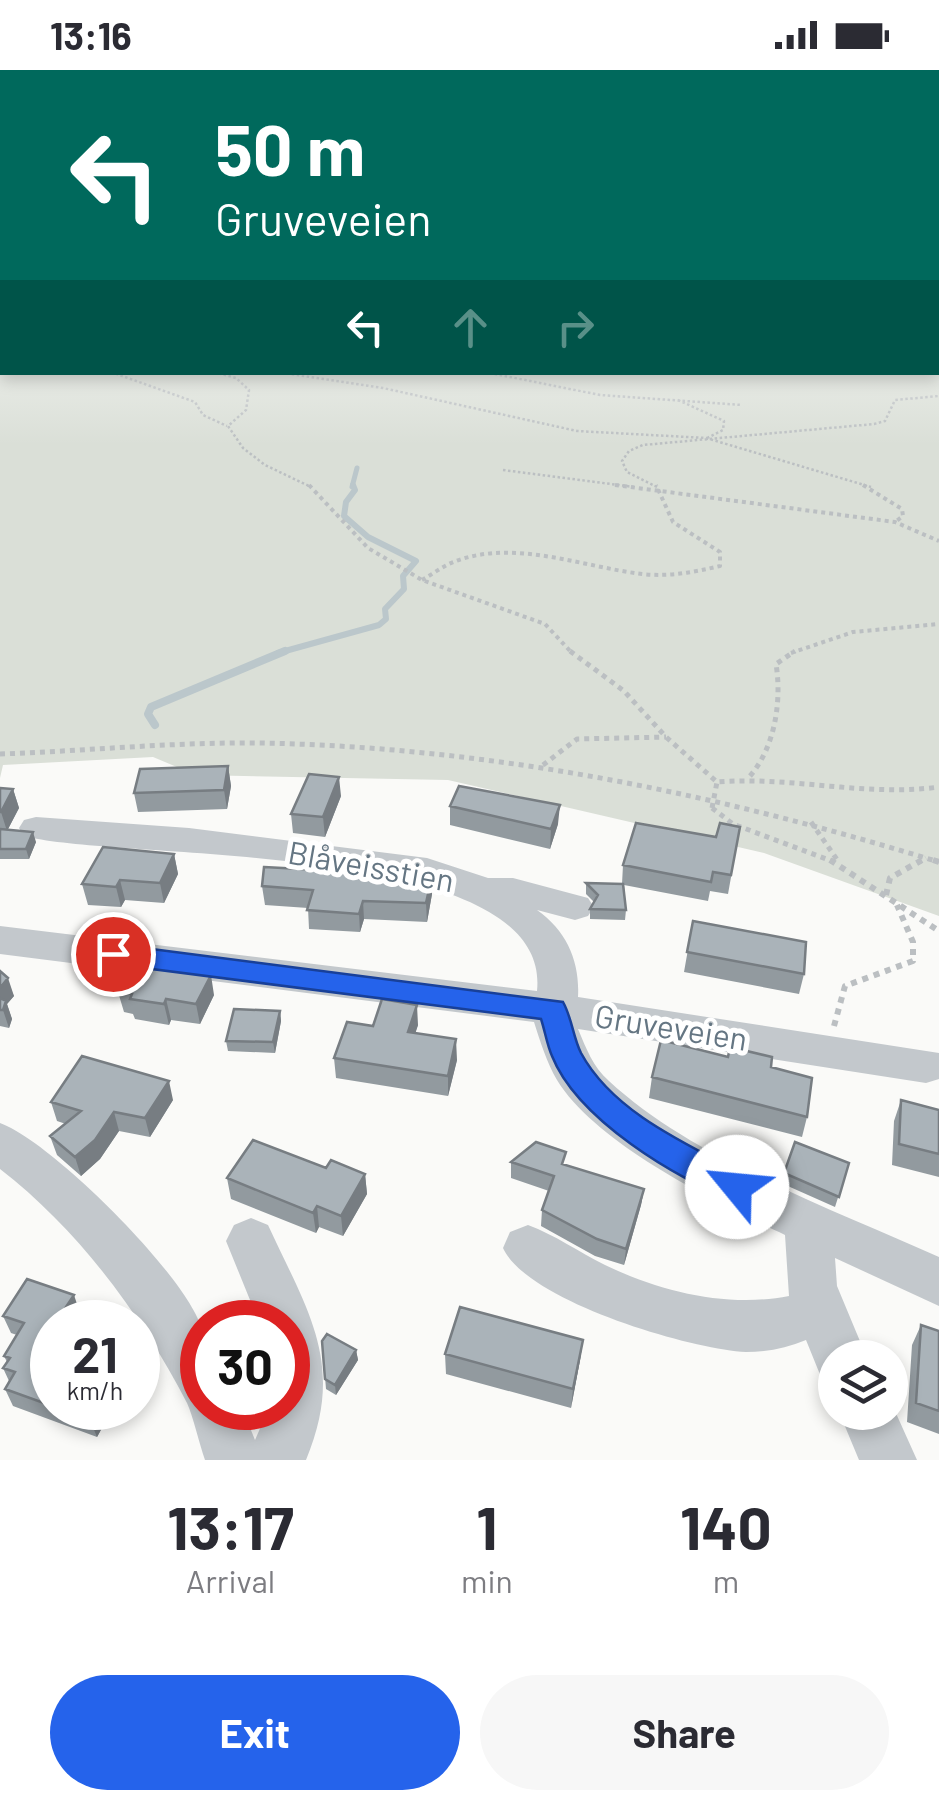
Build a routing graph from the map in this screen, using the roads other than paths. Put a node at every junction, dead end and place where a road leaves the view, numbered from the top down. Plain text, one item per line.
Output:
1 (36, 828) dead end
2 (484, 890) junction
3 (575, 907) dead end
4 (0, 940) edge
5 (553, 1010) junction
6 (926, 1066) dead end
7 (0, 1143) edge
8 (809, 1221) junction
9 (251, 1241) dead end
10 (528, 1248) dead end
11 (939, 1282) edge
12 (276, 1300) edge
13 (819, 1310) junction
14 (180, 1338) edge
15 (832, 1340) edge
16 (222, 1430) edge
17 (292, 1430) edge
18 (875, 1430) edge
19 (234, 1460) edge
20 (275, 1460) edge
21 (888, 1460) edge

1 - 2 street, Blåveisstien
2 - 3 street
2 - 5 street, Blåveisstien
4 - 5 street, Gruveveien
5 - 6 street, Gruveveien
5 - 8 street, Blåveisstien
7 - 14 street
8 - 11 street, Blåveisstien
8 - 13 street
9 - 12 street
10 - 13 street
13 - 15 street
16 - 19 street
17 - 20 street
18 - 21 street

